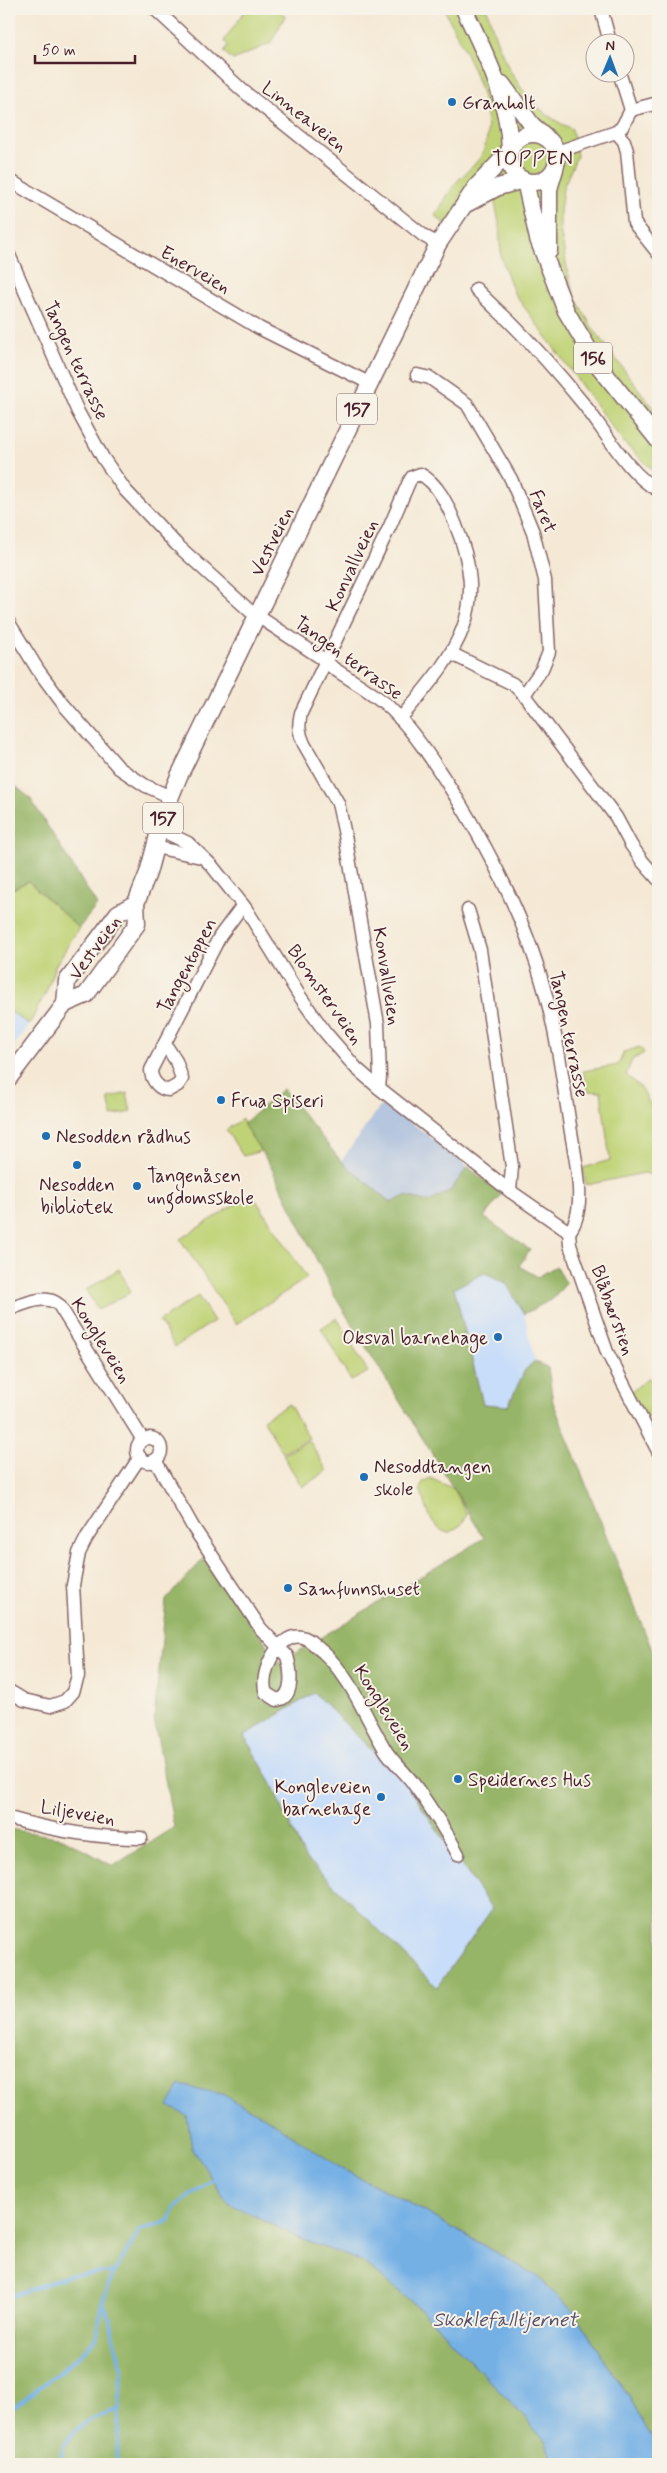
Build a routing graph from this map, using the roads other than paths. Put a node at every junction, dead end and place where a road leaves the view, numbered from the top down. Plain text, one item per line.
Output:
1 (155, 9) edge
2 (464, 9) edge
3 (600, 9) edge
4 (607, 32) edge
5 (495, 74) junction
6 (622, 82) edge
7 (658, 103) edge
8 (631, 110) junction
9 (616, 132) junction
10 (552, 145) junction
11 (510, 151) junction
12 (555, 169) junction
13 (9, 180) edge
14 (524, 180) junction
15 (464, 206) junction
16 (438, 244) junction
17 (658, 253) edge
18 (9, 255) edge
19 (550, 264) junction
20 (476, 290) dead end
21 (417, 376) dead end
22 (370, 383) junction
23 (658, 440) edge
24 (658, 490) edge
25 (257, 616) junction
26 (9, 623) edge
27 (452, 654) junction
28 (326, 661) junction
29 (524, 694) junction
30 (400, 719) junction
31 (171, 797) junction
32 (159, 828) junction
33 (155, 848) junction
34 (201, 857) junction
35 (658, 878) edge
36 (136, 902) junction
37 (242, 905) junction
38 (468, 910) dead end
39 (65, 1004) junction
40 (165, 1044) dead end
41 (9, 1078) edge
42 (379, 1088) junction
43 (510, 1191) junction
44 (569, 1232) junction
45 (9, 1309) edge
46 (142, 1440) junction
47 (658, 1451) edge
48 (140, 1457) junction
49 (155, 1460) junction
50 (9, 1691) edge
51 (9, 1818) edge
52 (141, 1838) dead end
53 (458, 1854) dead end

1 - 16 street, Linneaveien
2 - 5 main road, 156
3 - 4 street
5 - 10 main road, 156
5 - 11 main road, 156
6 - 8 street
7 - 8 street
8 - 9 street
9 - 10 street
9 - 17 street
10 - 11 main road
10 - 12 main road, 156
11 - 14 main road, 156
11 - 15 main road, Vestveien / 157
12 - 14 main road
12 - 19 main road, 156
13 - 22 street, Enerveien
14 - 15 main road, Vestveien / 157
14 - 19 main road, 156
15 - 16 main road, Vestveien / 157
16 - 22 main road, Vestveien / 157
18 - 25 street, Tangen terrasse
19 - 23 main road, 156
20 - 24 street
21 - 29 street, Faret
22 - 25 main road, Vestveien / 157
25 - 28 street, Tangen terrasse
25 - 31 main road, Vestveien / 157
26 - 31 street
27 - 28 street, Konvallveien
27 - 29 street
27 - 30 street, Konvallveien
28 - 30 street, Tangen terrasse
28 - 42 street, Konvallveien
29 - 35 street
30 - 44 street, Tangen terrasse
31 - 32 main road, Vestveien / 157
32 - 33 main road, Vestveien / 157
32 - 34 street, Blomsterveien
33 - 34 street
33 - 36 main road, Vestveien / 157
34 - 37 street, Blomsterveien
36 - 39 main road, Vestveien
36 - 39 main road, Vestveien / 157
37 - 40 street, Tangentoppen
37 - 42 street, Blomsterveien
38 - 43 street
39 - 41 main road, Vestveien / 157
42 - 43 street, Blomsterveien
43 - 44 street, Blomsterveien
44 - 47 street, Blåbærstien
45 - 46 street, Kongleveien
46 - 48 street
46 - 49 street, Kongleveien
48 - 49 street
48 - 50 street
49 - 53 street, Kongleveien
51 - 52 street, Liljeveien

